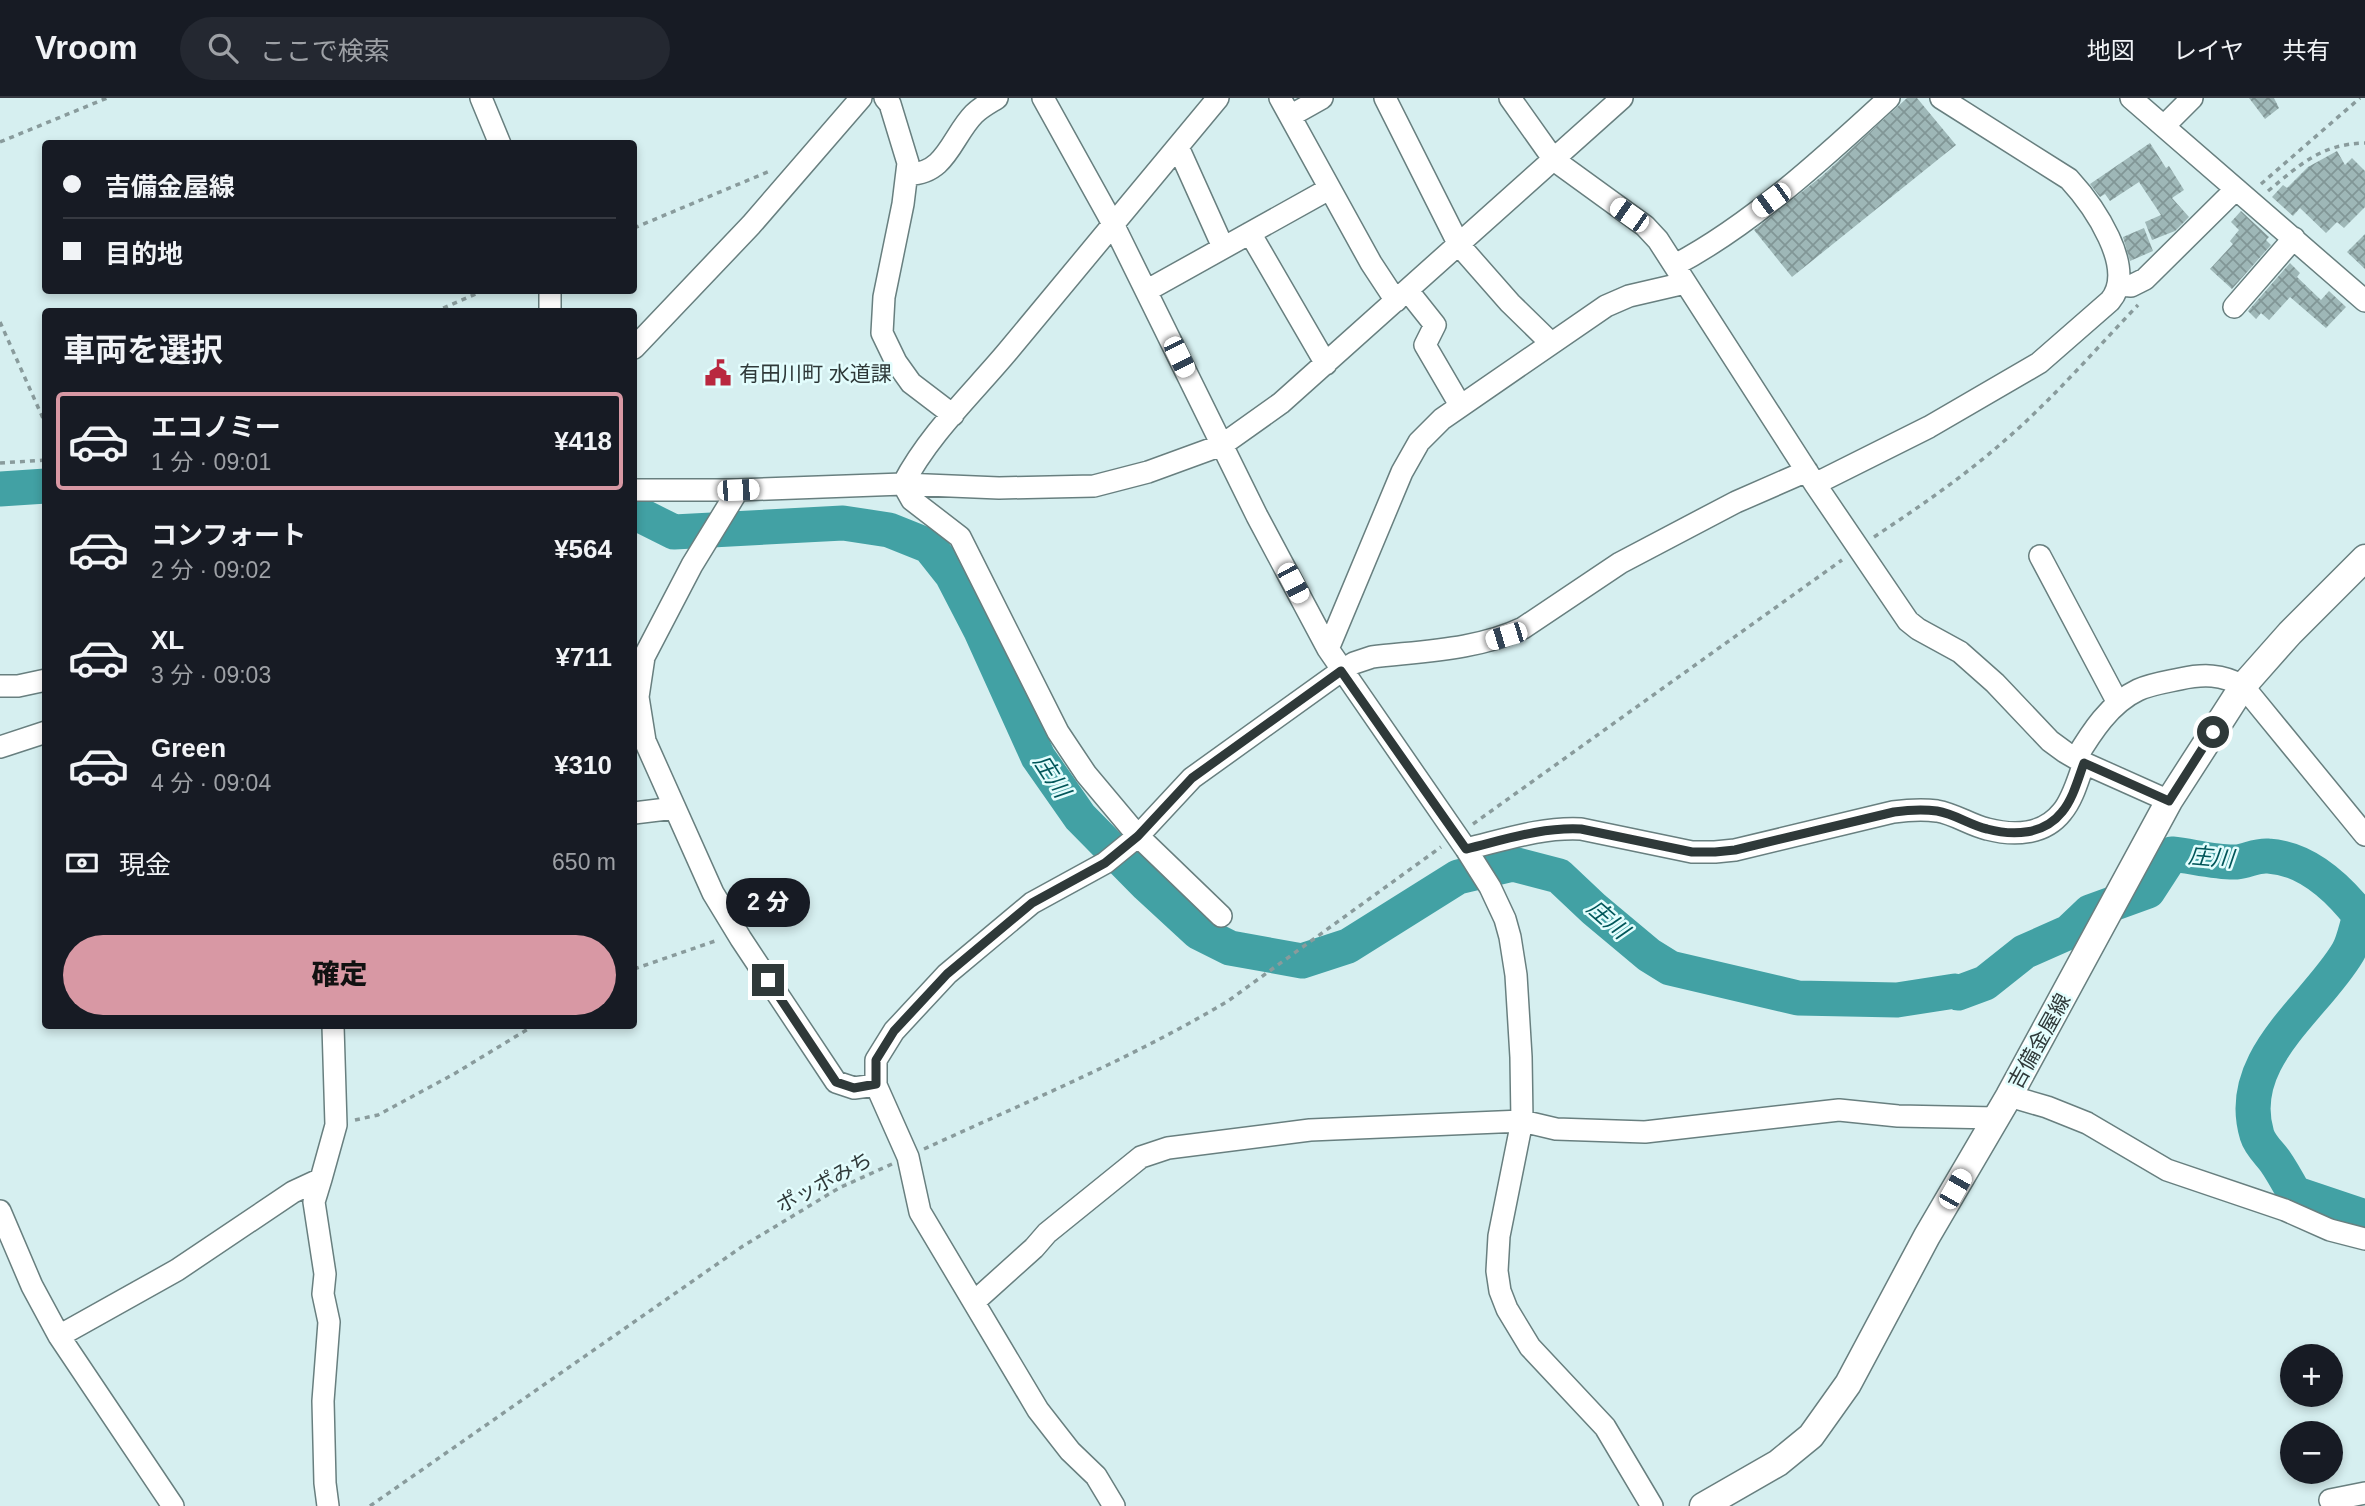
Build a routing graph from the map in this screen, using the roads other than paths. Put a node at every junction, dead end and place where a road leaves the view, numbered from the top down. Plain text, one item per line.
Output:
1 (481, 98) edge
2 (861, 98) edge
3 (997, 98) edge
4 (1043, 98) edge
5 (1219, 98) edge
6 (1322, 98) edge
7 (1385, 98) edge
8 (1510, 98) edge
9 (1622, 98) edge
10 (1889, 98) edge
11 (1941, 98) edge
12 (2131, 98) edge
13 (2192, 98) edge
14 (891, 100) edge
15 (1285, 107) edge
16 (2164, 126) junction
17 (497, 140) edge
18 (1178, 147) junction
19 (1554, 160) junction
20 (908, 174) junction
21 (2236, 189) junction
22 (1329, 190) junction
23 (1113, 224) junction
24 (1250, 233) junction
25 (2294, 238) junction
26 (1459, 245) junction
27 (1223, 247) junction
28 (1680, 274) junction
29 (2119, 285) junction
30 (1146, 291) junction
31 (1402, 296) junction
32 (2365, 301) edge
33 (2234, 307) dead end
34 (1551, 343) junction
35 (637, 345) edge
36 (1326, 364) junction
37 (1460, 405) junction
38 (953, 415) junction
39 (1222, 445) junction
40 (1811, 477) junction
41 (903, 484) junction
42 (637, 490) edge
43 (738, 490) junction
44 (2040, 556) dead end
45 (2365, 558) edge
46 (1328, 649) junction
47 (1341, 671) junction
48 (42, 681) edge
49 (0, 686) edge
50 (2243, 686) junction
51 (2118, 703) junction
52 (42, 733) edge
53 (0, 747) edge
54 (2080, 761) junction
55 (2169, 801) junction
56 (675, 808) junction
57 (637, 813) edge
58 (2365, 835) edge
59 (1138, 836) junction
60 (1466, 849) junction
61 (1221, 916) dead end
62 (333, 1029) edge
63 (876, 1084) junction
64 (2002, 1107) junction
65 (1522, 1121) junction
66 (321, 1179) junction
67 (0, 1211) edge
68 (2365, 1239) edge
69 (974, 1302) junction
70 (58, 1336) junction
71 (2365, 1493) edge
72 (2330, 1500) dead end
73 (173, 1506) edge
74 (328, 1506) edge
75 (1114, 1506) edge
76 (1652, 1506) edge
77 (1703, 1506) edge

1 - 17 street
2 - 35 street
3 - 20 street
4 - 23 street
5 - 18 street
6 - 15 street
7 - 26 street
8 - 19 street
9 - 19 street
10 - 28 street
11 - 29 street
12 - 16 street
13 - 16 street
14 - 20 street
15 - 22 street
16 - 21 street
18 - 23 street
18 - 27 street
19 - 26 street
19 - 28 street
20 - 38 street
21 - 25 street
21 - 29 street
22 - 24 street
22 - 31 street
23 - 30 street
23 - 38 street
24 - 27 street
24 - 36 street
25 - 32 street
25 - 33 street
26 - 31 street
26 - 34 street
27 - 30 street
28 - 34 street
28 - 40 street
29 - 40 street
30 - 39 street
31 - 36 street
31 - 37 street
34 - 37 street
36 - 39 street
37 - 46 street
38 - 41 street
39 - 41 street
39 - 46 street
40 - 47 street
40 - 54 street
41 - 43 street
41 - 59 street
42 - 43 street
43 - 56 street
44 - 51 street
45 - 50 main road, 吉備金屋線
46 - 47 street
47 - 59 street
47 - 60 street
48 - 49 street
50 - 51 street
50 - 55 main road, 吉備金屋線
50 - 58 street
51 - 54 street
52 - 53 street
54 - 55 street
54 - 60 street
55 - 64 main road, 吉備金屋線
56 - 57 street
56 - 63 street
59 - 61 street
59 - 63 street
60 - 65 street
62 - 66 street
63 - 69 street
64 - 65 street
64 - 68 street
64 - 77 main road, 吉備金屋線
65 - 69 street
65 - 76 street
66 - 70 street
66 - 74 street
67 - 70 street
69 - 75 street
70 - 73 street
71 - 72 street

